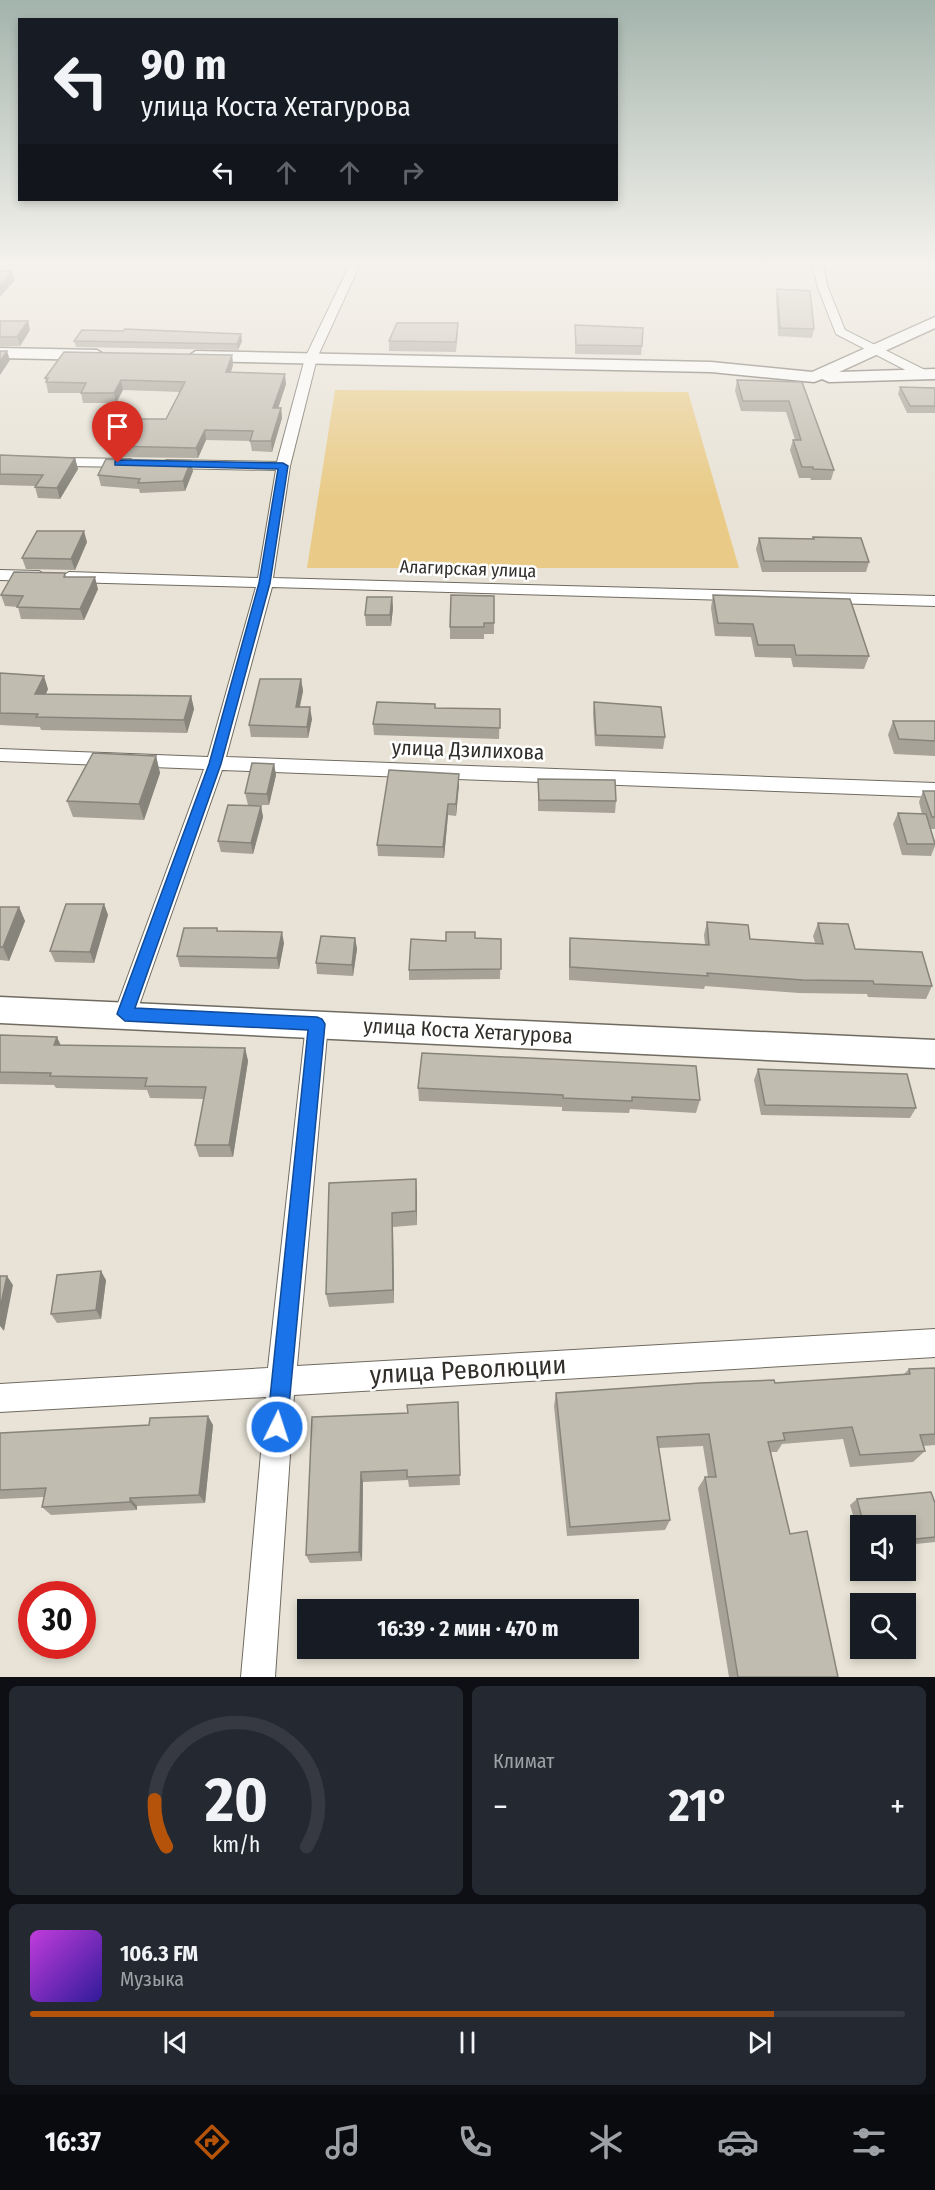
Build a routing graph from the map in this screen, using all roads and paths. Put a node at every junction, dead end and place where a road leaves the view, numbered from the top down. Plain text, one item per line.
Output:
1 (321, 340) edge
2 (858, 340) edge
3 (896, 340) edge
4 (878, 349) junction
5 (0, 353) edge
6 (180, 356) edge
7 (309, 366) junction
8 (0, 370) edge
9 (189, 373) edge
10 (928, 374) edge
11 (814, 377) junction
12 (0, 461) edge
13 (283, 466) junction
14 (0, 575) edge
15 (265, 583) junction
16 (935, 601) edge
17 (0, 755) edge
18 (215, 764) junction
19 (935, 790) edge
20 (0, 1010) edge
21 (125, 1014) junction
22 (317, 1024) junction
23 (935, 1054) edge
24 (935, 1343) edge
25 (280, 1382) junction
26 (0, 1398) edge
27 (258, 1677) edge

1 - 7 street
2 - 4 street
3 - 4 street
4 - 10 street
4 - 11 street
5 - 8 street
6 - 7 street
7 - 9 street
7 - 11 street
7 - 13 street
10 - 11 street
12 - 13 street
13 - 15 street
14 - 15 street, Алагирская улица
15 - 16 street, Алагирская улица
15 - 18 street
17 - 18 street, улица Дзилихова
18 - 19 street, улица Дзилихова
18 - 21 street
20 - 21 street, улица Коста Хетагурова
21 - 22 street, улица Коста Хетагурова
22 - 23 street, улица Коста Хетагурова
22 - 25 street
24 - 25 street, улица Революции
25 - 26 street, улица Революции
25 - 27 street

